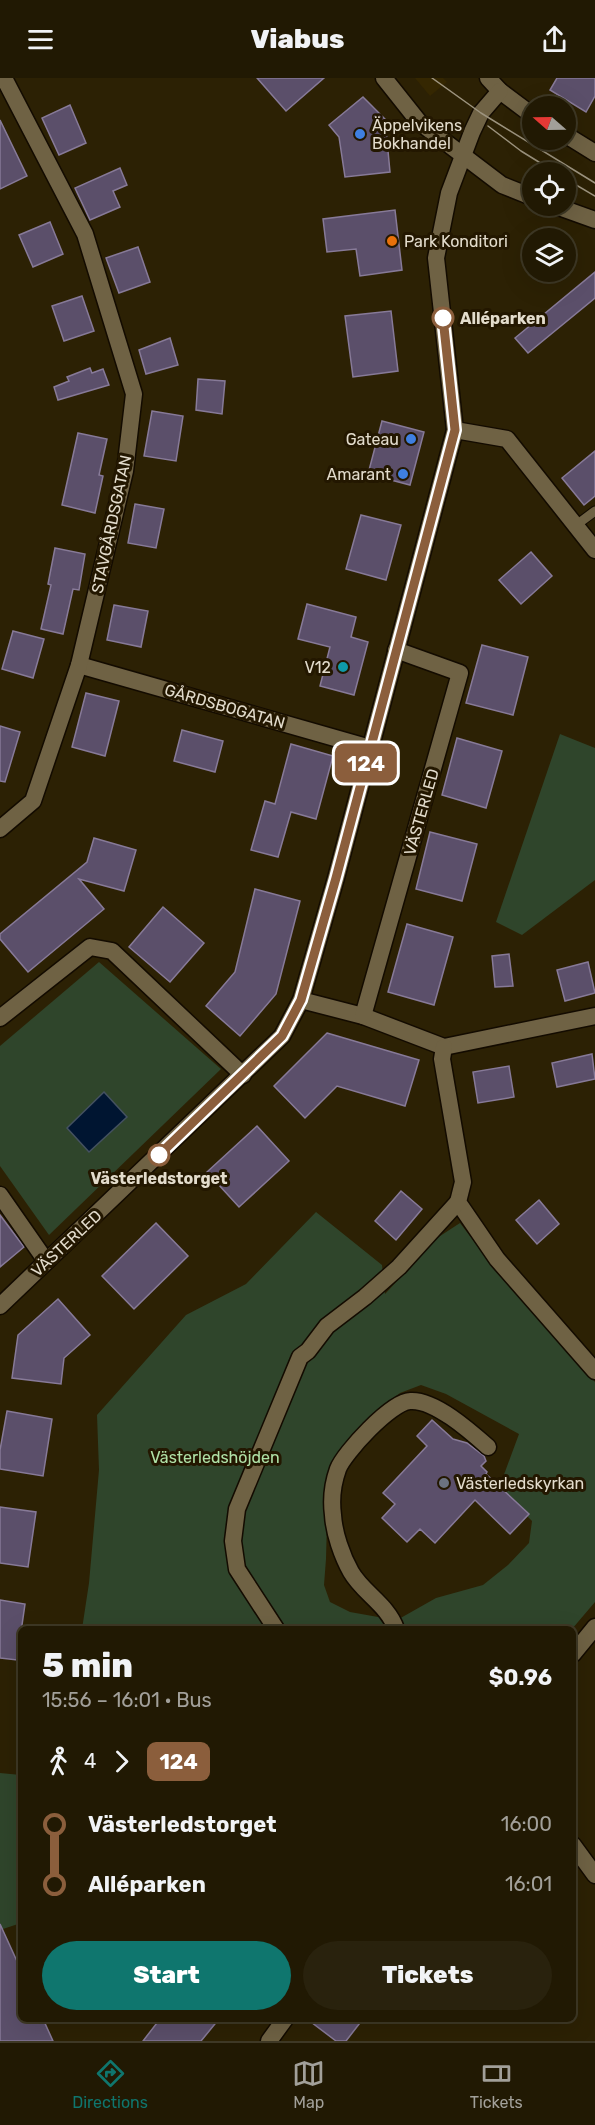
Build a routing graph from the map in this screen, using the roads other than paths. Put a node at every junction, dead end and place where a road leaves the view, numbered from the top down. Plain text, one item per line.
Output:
1 (4, 78) edge
2 (384, 78) edge
3 (488, 78) edge
4 (500, 91) junction
5 (522, 108) edge
6 (576, 141) edge
7 (595, 153) edge
8 (463, 157) junction
9 (522, 193) edge
10 (576, 213) edge
11 (595, 220) edge
12 (455, 430) junction
13 (595, 511) edge
14 (575, 526) junction
15 (595, 550) edge
16 (396, 650) junction
17 (79, 665) junction
18 (370, 748) junction
19 (0, 829) edge
20 (301, 1000) junction
21 (2, 1010) edge
22 (363, 1016) junction
23 (595, 1016) edge
24 (444, 1047) junction
25 (243, 1075) junction
26 (0, 1194) edge
27 (458, 1202) junction
28 (46, 1261) junction
29 (0, 1306) edge
30 (595, 1371) edge
31 (488, 1447) dead end
32 (274, 1626) edge
33 (394, 1626) edge
34 (595, 1627) edge
35 (576, 1650) edge
36 (576, 1849) edge
37 (595, 1875) edge
38 (283, 2022) edge
39 (269, 2041) edge

1 - 17 street, STAVGÅRDSGATAN
2 - 8 street
3 - 4 street
4 - 5 street
4 - 8 street, VÄSTERLED
6 - 7 street
8 - 9 street
8 - 12 street, VÄSTERLED
10 - 11 street
12 - 14 street
12 - 16 street, VÄSTERLED
13 - 14 lane
14 - 15 street
16 - 18 street, VÄSTERLED
16 - 22 street, VÄSTERLED
17 - 18 street, GÅRDSBOGATAN
17 - 19 street, STAVGÅRDSGATAN
18 - 20 street, VÄSTERLED
20 - 22 street
20 - 25 street, VÄSTERLED
21 - 25 street
22 - 24 street
23 - 24 street
24 - 27 street
25 - 28 street, VÄSTERLED
26 - 28 street
27 - 30 street
27 - 32 street
28 - 29 street, VÄSTERLED
31 - 33 street
34 - 35 street
36 - 37 street
38 - 39 street

